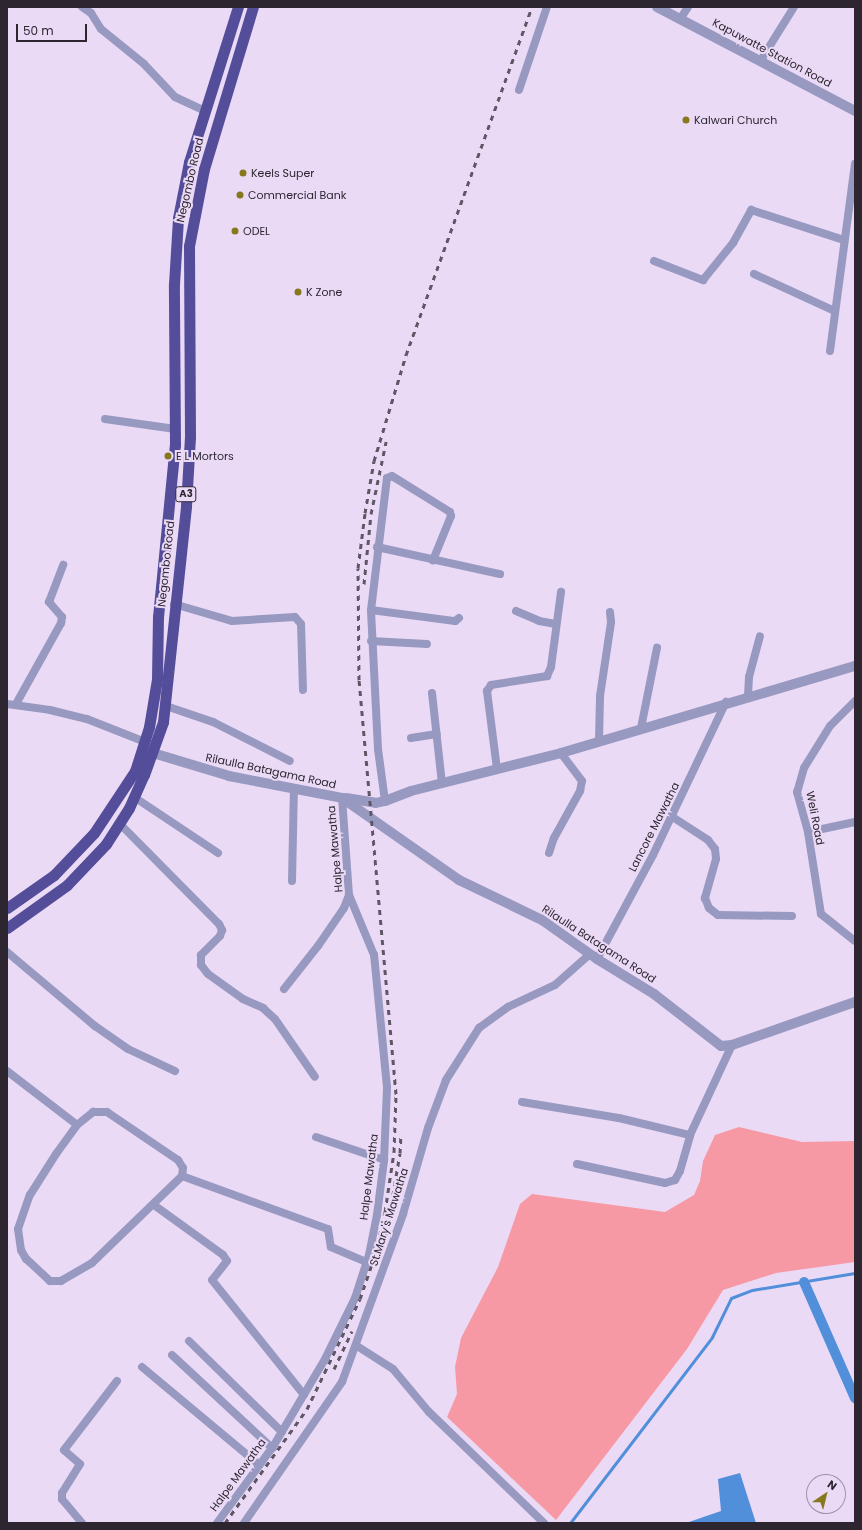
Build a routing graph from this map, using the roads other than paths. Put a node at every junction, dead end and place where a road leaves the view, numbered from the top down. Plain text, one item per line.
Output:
1 (82, 7) edge
2 (238, 7) edge
3 (253, 7) edge
4 (547, 7) edge
5 (657, 7) edge
6 (688, 7) edge
7 (793, 7) edge
8 (680, 19) junction
9 (761, 60) junction
10 (519, 90) dead end
11 (855, 110) edge
12 (205, 112) junction
13 (855, 164) edge
14 (853, 196) edge
15 (844, 240) junction
16 (654, 261) dead end
17 (754, 274) dead end
18 (835, 310) junction
19 (830, 351) dead end
20 (106, 419) dead end
21 (175, 429) junction
22 (377, 547) junction
23 (433, 560) junction
24 (63, 565) dead end
25 (500, 574) dead end
26 (561, 592) dead end
27 (174, 604) junction
28 (370, 610) junction
29 (516, 611) dead end
30 (610, 612) dead end
31 (459, 618) dead end
32 (556, 624) junction
33 (760, 636) dead end
34 (371, 641) junction
35 (427, 644) dead end
36 (657, 648) dead end
37 (855, 666) edge
38 (303, 690) dead end
39 (432, 693) dead end
40 (748, 696) junction
41 (855, 701) edge
42 (726, 702) junction
43 (11, 704) edge
44 (166, 706) junction
45 (641, 728) junction
46 (437, 734) junction
47 (411, 738) dead end
48 (599, 741) junction
49 (145, 742) junction
50 (561, 752) junction
51 (153, 753) junction
52 (290, 762) dead end
53 (497, 769) junction
54 (442, 783) junction
55 (294, 789) junction
56 (134, 797) junction
57 (342, 798) junction
58 (385, 801) junction
59 (672, 816) junction
60 (855, 822) edge
61 (120, 824) junction
62 (808, 832) junction
63 (218, 853) dead end
64 (549, 853) dead end
65 (292, 881) dead end
66 (350, 895) junction
67 (7, 908) edge
68 (792, 916) dead end
69 (7, 928) edge
70 (855, 941) edge
71 (7, 952) edge
72 (593, 956) junction
73 (284, 989) dead end
74 (855, 1002) edge
75 (732, 1045) junction
76 (175, 1071) dead end
77 (7, 1072) edge
78 (315, 1077) dead end
79 (522, 1102) dead end
80 (77, 1125) junction
81 (690, 1135) junction
82 (316, 1137) dead end
83 (384, 1160) junction
84 (577, 1164) dead end
85 (182, 1176) junction
86 (154, 1205) junction
87 (366, 1262) junction
88 (189, 1340) dead end
89 (357, 1346) junction
90 (172, 1355) dead end
91 (142, 1366) dead end
92 (117, 1381) dead end
93 (304, 1395) junction
94 (282, 1432) junction
95 (272, 1448) junction
96 (259, 1465) junction
97 (82, 1523) edge
98 (217, 1523) edge
99 (244, 1523) edge
100 (544, 1523) edge

1 - 12 street
2 - 12 highway, Negombo Road / A3
3 - 27 highway, Negombo Road / A3
4 - 10 street
5 - 8 street, Kapuwatte Station Road
6 - 8 street
7 - 9 street
8 - 9 street, Kapuwatte Station Road
9 - 11 street, Kapuwatte Station Road
12 - 21 highway, Negombo Road / A3
13 - 14 street
14 - 15 street
15 - 16 street
15 - 18 street
17 - 18 street
18 - 19 street
20 - 21 street
21 - 49 highway, Negombo Road / A3
22 - 23 street
22 - 23 street
22 - 28 street
23 - 25 street
24 - 43 street
26 - 32 street
27 - 38 street
27 - 44 highway, Negombo Road / A3
28 - 31 street
28 - 34 street
29 - 32 street
30 - 48 street
32 - 53 street
33 - 40 street
34 - 35 street
34 - 58 street
36 - 45 street
37 - 40 street
39 - 46 street
40 - 42 street
41 - 62 street, Weli Road
42 - 45 street
42 - 59 street, Lancore Mawatha
43 - 49 street
44 - 51 highway, Negombo Road / A3
44 - 52 street
45 - 48 street
46 - 47 street
46 - 54 street
48 - 50 street
49 - 67 highway, Negombo Road / A3
50 - 53 street
50 - 64 street
51 - 55 street, Rilaulla Batagama Road
51 - 56 highway, Negombo Road / A3
53 - 54 street
54 - 58 street
55 - 57 street, Rilaulla Batagama Road
55 - 65 street
56 - 61 highway, Negombo Road / A3
56 - 63 street
57 - 58 street
57 - 66 street, Halpe Mawatha
57 - 72 street, Rilaulla Batagama Road
59 - 68 street
59 - 72 street, Lancore Mawatha
60 - 62 street
61 - 69 highway, Negombo Road / A3
61 - 78 street
62 - 70 street, Weli Road
66 - 73 street
66 - 83 street, Halpe Mawatha
71 - 76 street
72 - 75 street, Rilaulla Batagama Road
72 - 89 street, St.Mary's Mawatha
74 - 75 street, Rilaulla Batagama Road
75 - 81 street
77 - 80 street
79 - 81 street
80 - 85 street
80 - 86 street
81 - 84 street
82 - 83 street
83 - 87 street, Halpe Mawatha
85 - 86 street
85 - 87 street
86 - 93 street
87 - 93 street, Halpe Mawatha
88 - 94 street
89 - 99 street, St.Mary's Mawatha
89 - 100 street
90 - 95 street
91 - 96 street
92 - 97 street
93 - 94 street, Halpe Mawatha
94 - 95 street, Halpe Mawatha
95 - 96 street, Halpe Mawatha
96 - 98 street, Halpe Mawatha

